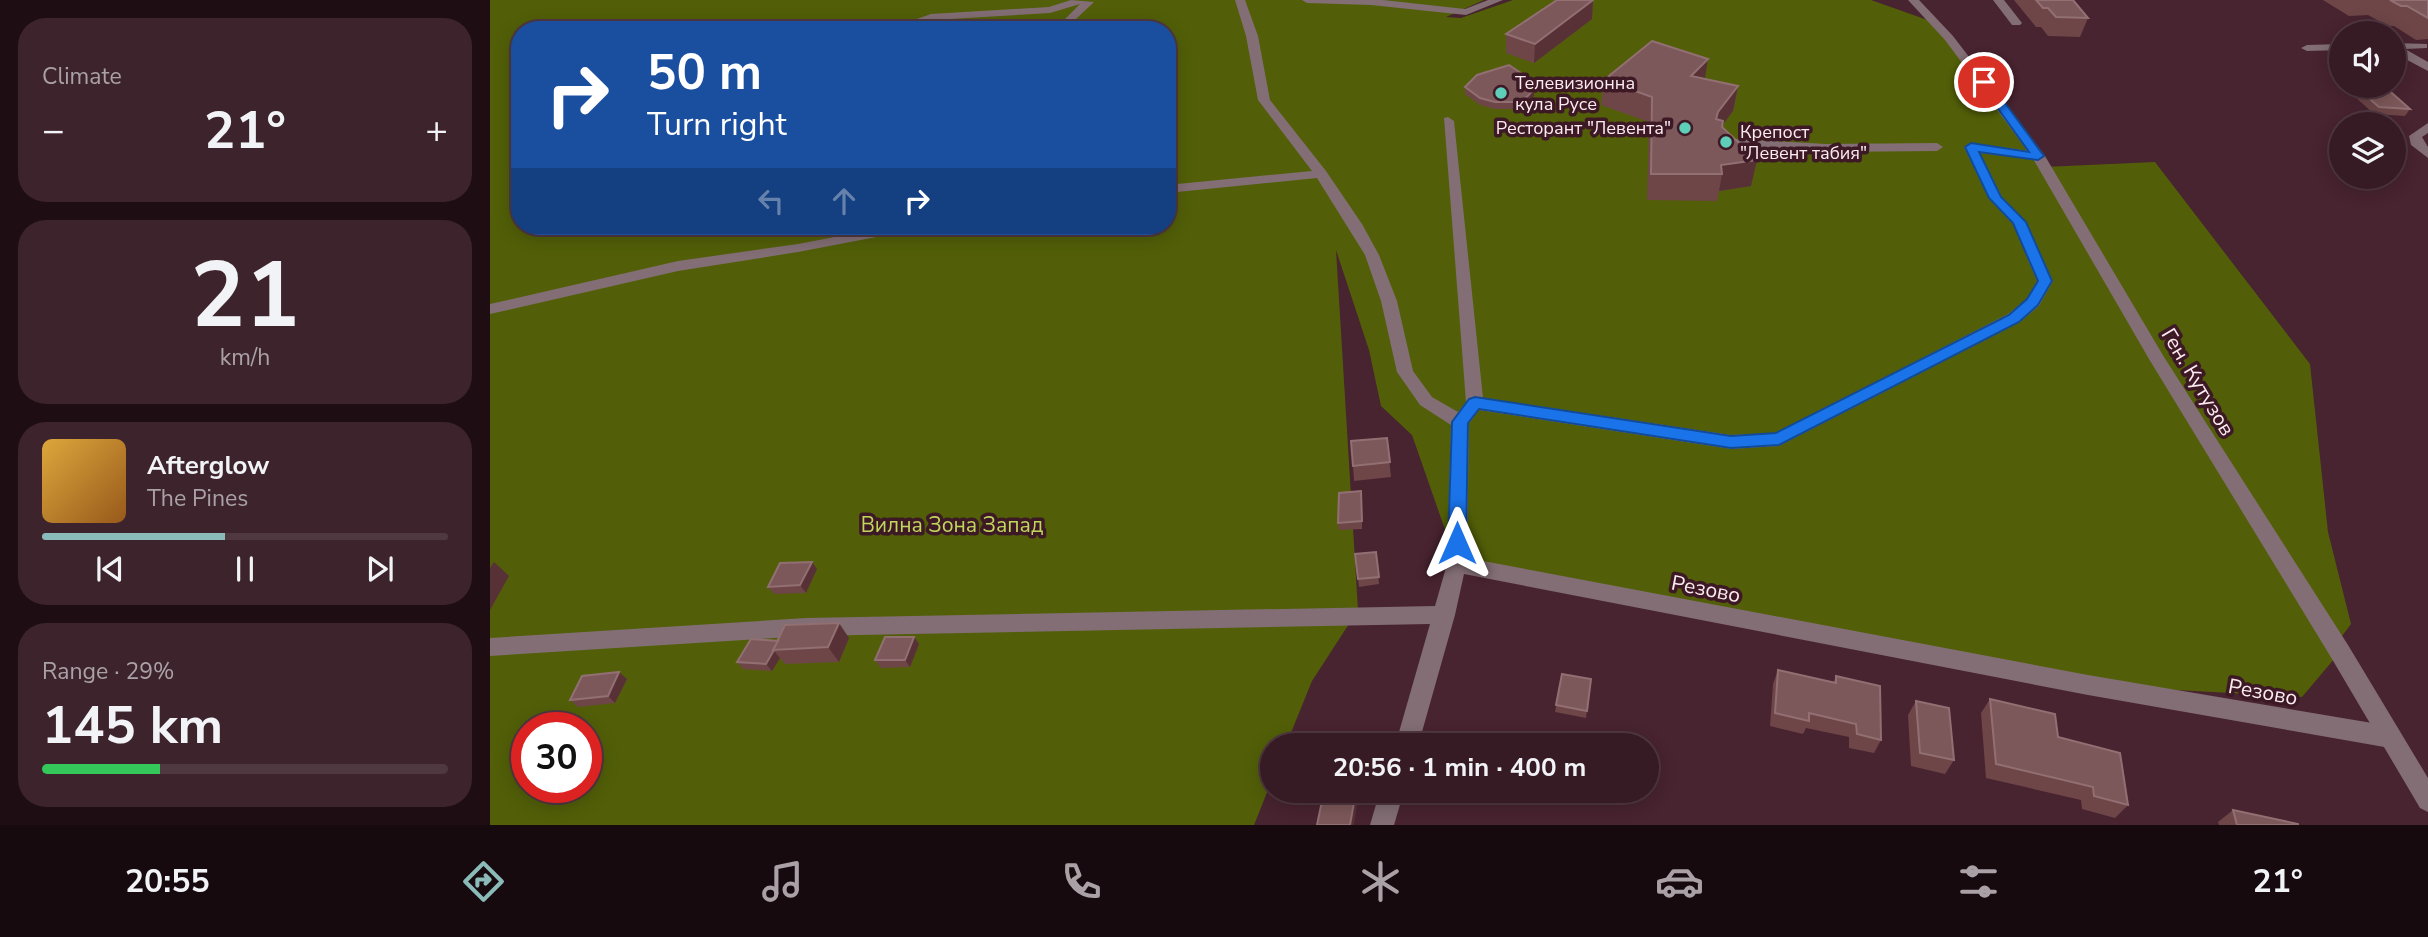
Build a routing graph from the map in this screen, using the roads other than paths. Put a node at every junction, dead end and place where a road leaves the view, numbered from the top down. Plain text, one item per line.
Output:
1 (1082, 0) edge
2 (1091, 0) edge
3 (1240, 0) edge
4 (1307, 0) edge
5 (1498, 0) edge
6 (1913, 0) edge
7 (1998, 0) edge
8 (921, 21) edge
9 (1070, 21) edge
10 (2016, 23) dead end
11 (2423, 46) dead end
12 (2329, 47) edge
13 (2406, 47) edge
14 (2307, 48) dead end
15 (2406, 54) edge
16 (2428, 67) edge
17 (1448, 121) dead end
18 (2428, 127) edge
19 (1718, 142) edge
20 (1937, 147) dead end
21 (2428, 154) edge
22 (2038, 156) junction
23 (1321, 174) junction
24 (1176, 188) edge
25 (866, 235) edge
26 (490, 309) edge
27 (1475, 403) junction
28 (1460, 422) junction
29 (1457, 565) junction
30 (1445, 615) junction
31 (490, 648) edge
32 (1410, 733) edge
33 (2390, 737) junction
34 (2428, 800) edge
35 (1388, 803) edge
36 (1382, 825) edge

1 - 8 street
2 - 9 street
3 - 23 street
4 - 5 street
6 - 22 street, Ген. Кутузов
7 - 10 street
11 - 13 street
12 - 14 street
15 - 16 street
17 - 27 street
18 - 21 street
19 - 20 street
22 - 27 street
22 - 33 street, Ген. Кутузов
23 - 24 street
23 - 28 street
25 - 26 street
27 - 28 street
28 - 29 street
29 - 30 street
29 - 33 street, Резово
30 - 31 street
30 - 32 street
33 - 34 street, Ген. Кутузов
35 - 36 street

